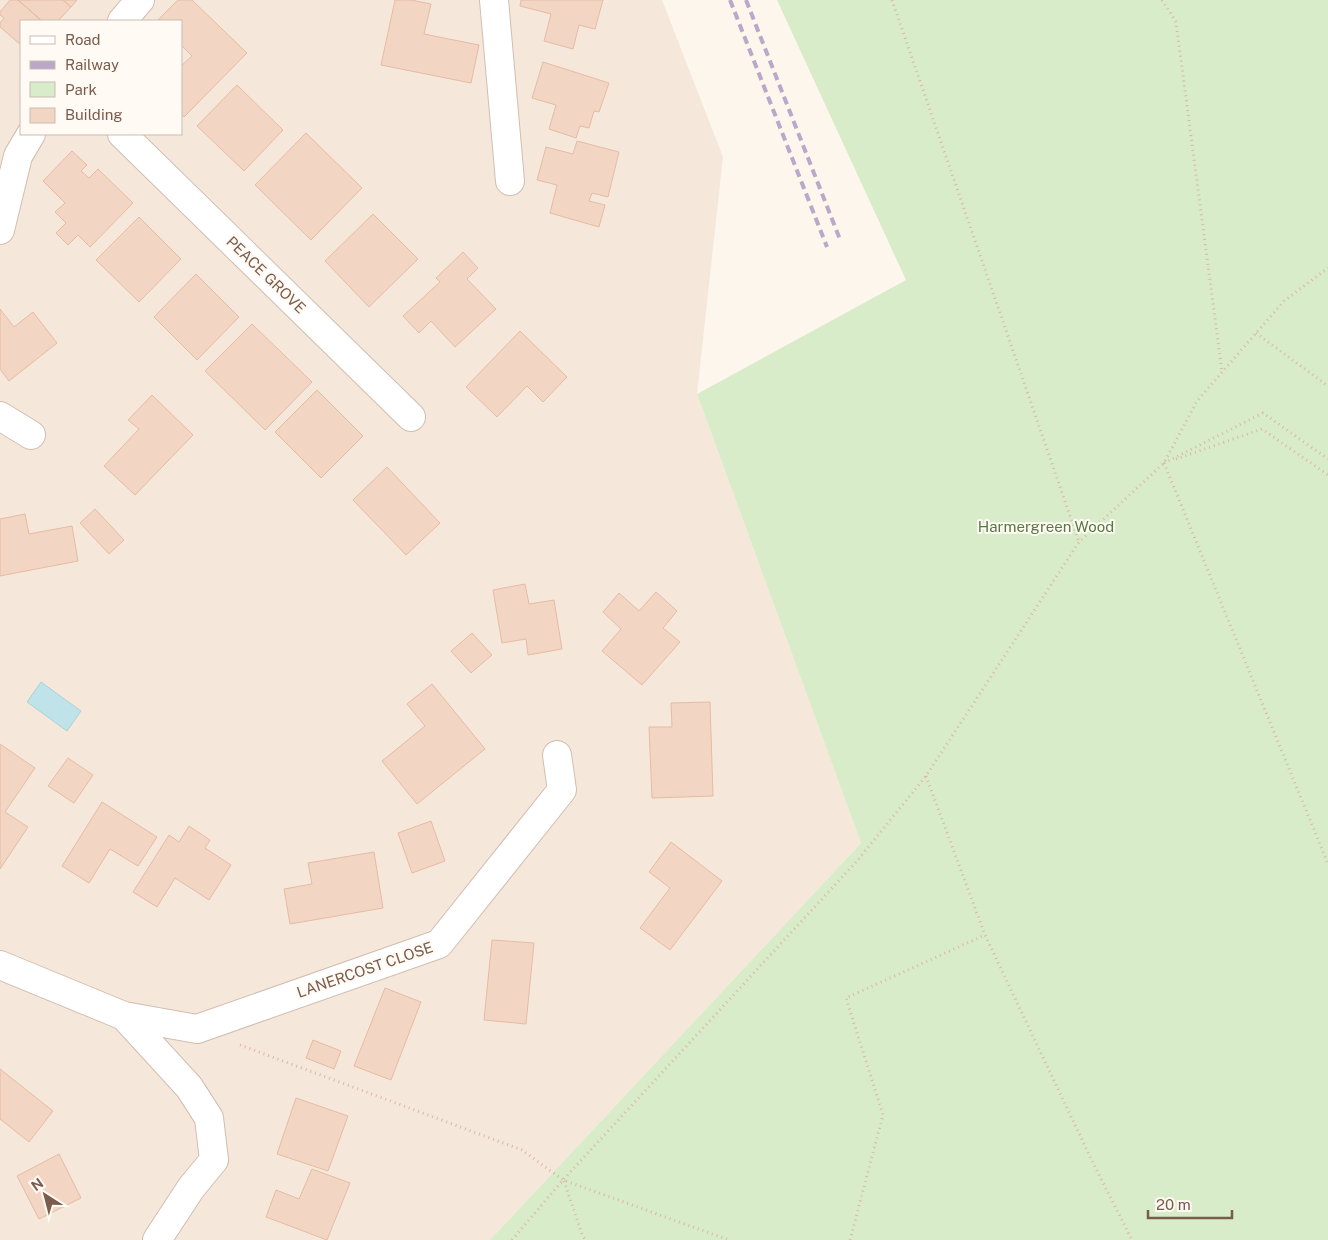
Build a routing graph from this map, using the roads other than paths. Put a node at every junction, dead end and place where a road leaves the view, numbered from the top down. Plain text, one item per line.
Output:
1 (140, 0) edge
2 (494, 0) edge
3 (123, 20) edge
4 (30, 135) edge
5 (123, 135) edge
6 (510, 181) dead end
7 (0, 230) edge
8 (0, 416) edge
9 (411, 417) dead end
10 (31, 435) dead end
11 (557, 755) dead end
12 (0, 965) edge
13 (124, 1016) junction
14 (157, 1240) edge

1 - 3 street
2 - 6 street
4 - 7 street
5 - 9 street, PEACE GROVE
8 - 10 street
11 - 13 street, LANERCOST CLOSE
12 - 13 street
13 - 14 street

